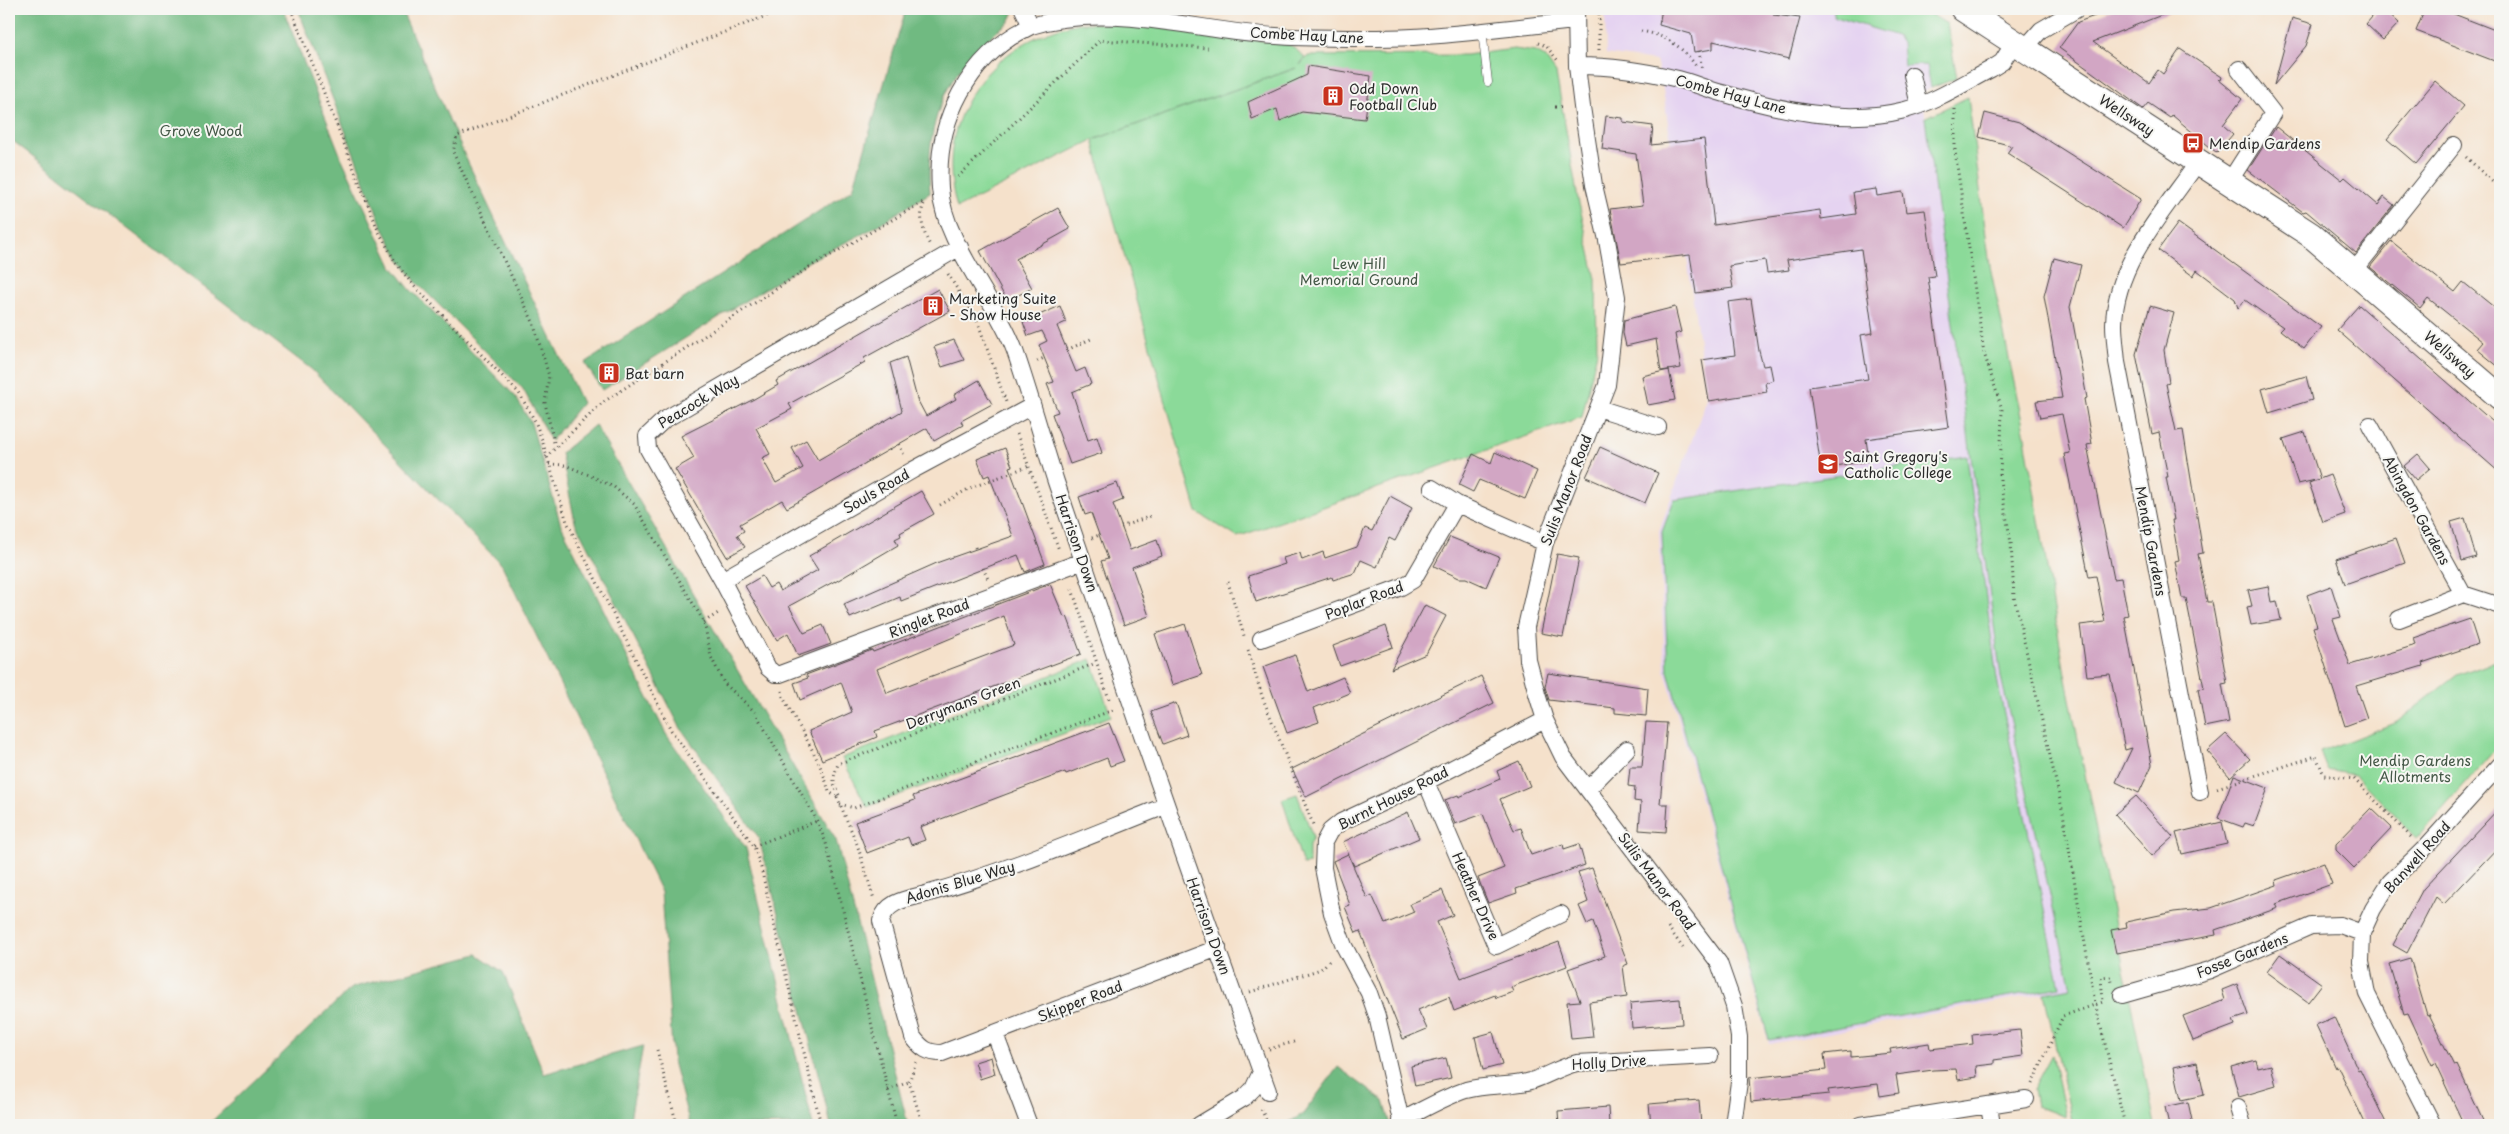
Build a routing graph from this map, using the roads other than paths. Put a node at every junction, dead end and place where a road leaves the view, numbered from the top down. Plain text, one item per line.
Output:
1 (1023, 9) edge
2 (1963, 9) edge
3 (2077, 9) edge
4 (1576, 15) edge
5 (1031, 26) junction
6 (1482, 30) junction
7 (2019, 46) junction
8 (1577, 66) junction
9 (2238, 69) dead end
10 (1912, 75) dead end
11 (1488, 82) dead end
12 (1919, 105) junction
13 (2454, 145) road end
14 (2198, 162) junction
15 (2229, 182) junction
16 (960, 247) junction
17 (2354, 271) junction
18 (2500, 397) edge
19 (1032, 406) junction
20 (1598, 408) junction
21 (2370, 425) dead end
22 (1658, 427) dead end
23 (1432, 488) dead end
24 (1456, 504) junction
25 (1545, 543) junction
26 (1083, 561) junction
27 (722, 580) junction
28 (2464, 594) junction
29 (2500, 606) edge
30 (2399, 619) dead end
31 (1254, 642) road end
32 (778, 674) joint
33 (1545, 720) junction
34 (1627, 749) dead end
35 (2500, 765) edge
36 (1426, 782) junction
37 (1588, 789) junction
38 (2200, 792) road end
39 (1165, 806) junction
40 (1561, 914) dead end
41 (2362, 933) junction
42 (1218, 948) junction
43 (2122, 995) dead end
44 (995, 1034) junction
45 (942, 1053) joint
46 (1710, 1056) dead end
47 (1261, 1072) junction
48 (1268, 1091) dead end
49 (2026, 1099) road end
50 (1989, 1106) junction
51 (2238, 1108) dead end
52 (1401, 1123) edge
53 (1029, 1125) edge
54 (1199, 1125) edge
55 (1733, 1125) edge
56 (1861, 1125) edge
57 (1992, 1125) edge
58 (2243, 1125) edge
59 (2433, 1125) edge

1 - 5 street
2 - 7 main road, Wellsway
3 - 7 street, Combe Hay Lane
4 - 6 street, Combe Hay Lane
4 - 8 street, Sulis Manor Road
5 - 6 street, Combe Hay Lane
5 - 16 street, Harrison Down
6 - 11 lane
7 - 12 street, Combe Hay Lane
7 - 14 main road, Wellsway
8 - 12 street, Combe Hay Lane
8 - 20 street, Sulis Manor Road
9 - 15 street
10 - 12 street
13 - 17 street
14 - 15 main road, Wellsway
14 - 38 street, Mendip Gardens
15 - 17 main road, Wellsway
16 - 19 street, Harrison Down
16 - 27 street, Peacock Way
17 - 18 main road, Wellsway
19 - 26 street, Harrison Down
19 - 27 street, Souls Road
20 - 22 street
20 - 25 street, Sulis Manor Road
21 - 28 street, Abingdon Gardens
23 - 24 street
24 - 25 street
24 - 31 street, Poplar Road
25 - 33 street, Sulis Manor Road
26 - 32 street, Ringlet Road
26 - 39 street, Harrison Down
27 - 32 street, Peacock Way
28 - 29 street
28 - 30 street
33 - 36 street, Burnt House Road
33 - 37 street, Sulis Manor Road
34 - 37 street
35 - 41 street, Banwell Road
36 - 40 street, Heather Drive
36 - 52 street, Burnt House Road
37 - 55 street, Sulis Manor Road
39 - 42 street, Harrison Down
39 - 45 street, Adonis Blue Way
41 - 43 street, Fosse Gardens
41 - 59 street, Banwell Road
42 - 44 street, Skipper Road
42 - 47 street, Harrison Down
44 - 45 street, Skipper Road
44 - 53 street
46 - 52 street, Holly Drive
47 - 48 street, Harrison Down
47 - 54 street
49 - 50 street
50 - 56 street
50 - 57 street
51 - 58 street

